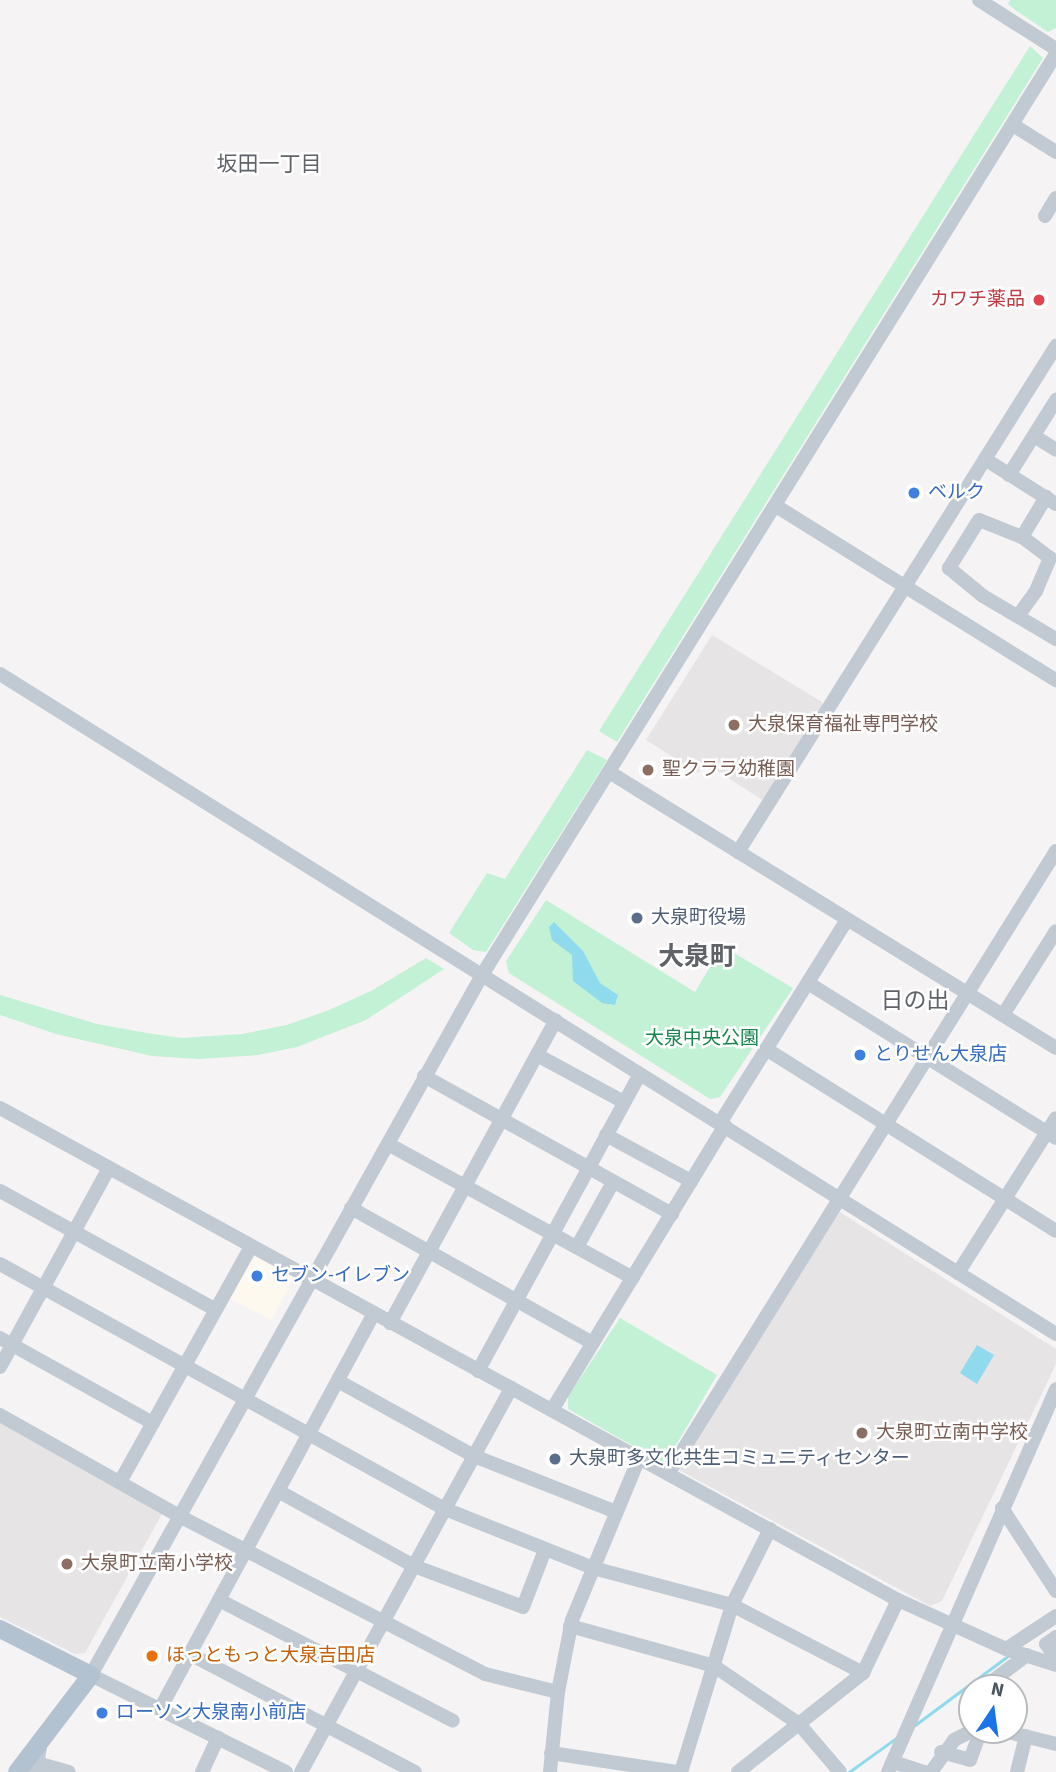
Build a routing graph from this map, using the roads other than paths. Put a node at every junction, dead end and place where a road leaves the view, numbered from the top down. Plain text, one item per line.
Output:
1 (979, 0) edge
2 (999, 5) edge
3 (1056, 49) edge
4 (1056, 54) edge
5 (1013, 125) junction
6 (1056, 152) edge
7 (1056, 198) edge
8 (1045, 216) dead end
9 (1056, 346) edge
10 (1056, 400) edge
11 (1034, 436) junction
12 (1056, 450) edge
13 (985, 459) junction
14 (1010, 475) junction
15 (1051, 501) edge
16 (776, 506) junction
17 (1022, 537) junction
18 (905, 585) junction
19 (1018, 616) junction
20 (1056, 638) edge
21 (1, 677) edge
22 (1056, 680) edge
23 (609, 772) junction
24 (738, 852) junction
25 (1054, 860) edge
26 (847, 920) junction
27 (1056, 931) edge
28 (1050, 953) edge
29 (482, 975) junction
30 (808, 983) junction
31 (967, 993) junction
32 (1003, 1015) junction
33 (556, 1020) junction
34 (1056, 1048) edge
35 (766, 1049) junction
36 (537, 1055) junction
37 (927, 1058) junction
38 (640, 1074) junction
39 (424, 1076) junction
40 (624, 1102) junction
41 (0, 1108) edge
42 (1056, 1118) edge
43 (501, 1120) junction
44 (885, 1124) junction
45 (723, 1125) junction
46 (606, 1135) junction
47 (1051, 1136) edge
48 (387, 1144) junction
49 (109, 1168) junction
50 (590, 1168) junction
51 (691, 1181) junction
52 (613, 1182) junction
53 (465, 1186) junction
54 (0, 1191) edge
55 (839, 1199) junction
56 (1005, 1199) junction
57 (351, 1208) junction
58 (672, 1214) junction
59 (74, 1231) junction
60 (1056, 1231) edge
61 (553, 1234) junction
62 (251, 1247) junction
63 (577, 1247) junction
64 (429, 1252) junction
65 (0, 1265) edge
66 (958, 1273) junction
67 (311, 1278) junction
68 (633, 1278) junction
69 (44, 1288) junction
70 (517, 1297) junction
71 (215, 1309) junction
72 (374, 1314) junction
73 (390, 1323) junction
74 (1056, 1334) edge
75 (6, 1342) edge
76 (593, 1343) junction
77 (186, 1366) junction
78 (0, 1367) edge
79 (478, 1371) junction
80 (338, 1381) junction
81 (511, 1388) junction
82 (1056, 1388) edge
83 (246, 1399) junction
84 (552, 1410) junction
85 (0, 1415) edge
86 (153, 1423) junction
87 (309, 1434) junction
88 (474, 1456) junction
89 (639, 1458) junction
90 (668, 1474) junction
91 (120, 1482) junction
92 (278, 1491) junction
93 (1002, 1508) junction
94 (445, 1509) junction
95 (616, 1512) junction
96 (180, 1517) junction
97 (770, 1530) junction
98 (545, 1550) junction
99 (245, 1551) junction
100 (414, 1566) junction
101 (593, 1568) junction
102 (1056, 1591) edge
103 (219, 1600) junction
104 (898, 1600) junction
105 (732, 1605) junction
106 (1056, 1616) edge
107 (383, 1621) junction
108 (570, 1626) junction
109 (951, 1626) junction
110 (0, 1629) edge
111 (1056, 1637) edge
112 (1017, 1652) junction
113 (190, 1654) junction
114 (1056, 1658) edge
115 (1056, 1665) edge
116 (714, 1666) junction
117 (356, 1670) junction
118 (863, 1673) junction
119 (998, 1674) edge
120 (91, 1675) junction
121 (558, 1692) junction
122 (160, 1709) junction
123 (453, 1721) dead end
124 (799, 1724) junction
125 (326, 1726) junction
126 (1028, 1737) edge
127 (218, 1738) junction
128 (958, 1738) edge
129 (42, 1739) junction
130 (976, 1744) edge
131 (1024, 1744) edge
132 (1056, 1744) edge
133 (942, 1752) junction
134 (551, 1754) junction
135 (36, 1767) edge
136 (890, 1767) edge
137 (17, 1772) edge
138 (69, 1772) edge
139 (202, 1772) edge
140 (286, 1772) edge
141 (301, 1772) edge
142 (415, 1772) edge
143 (550, 1772) edge
144 (679, 1772) edge
145 (738, 1772) edge
146 (840, 1772) edge
147 (924, 1772) edge
148 (931, 1772) edge
149 (1017, 1772) edge

1 - 2 street
2 - 3 street
4 - 5 street
5 - 6 street
5 - 16 street
7 - 8 street
9 - 13 street
10 - 11 street
11 - 12 street
11 - 14 street
13 - 14 street
13 - 18 street
14 - 15 street
15 - 17 street
16 - 18 street
16 - 23 street
17 - 19 street
17 - 19 street
18 - 22 street
18 - 24 street
19 - 20 street
21 - 29 street
23 - 24 street
23 - 29 street
24 - 26 street
25 - 31 street
26 - 30 street
26 - 31 street
27 - 28 street
28 - 32 street
29 - 33 street
29 - 39 street
30 - 35 street
30 - 37 street
31 - 32 street
31 - 37 street
32 - 34 street
33 - 36 street
33 - 38 street
35 - 44 street
35 - 45 street
36 - 40 street
36 - 43 street
37 - 44 street
37 - 47 street
38 - 40 street
38 - 45 street
39 - 43 street
39 - 48 street
40 - 46 street
41 - 49 street
42 - 47 street
43 - 50 street
43 - 53 street
44 - 55 street
44 - 56 street
45 - 51 street
45 - 55 street
46 - 50 street
46 - 51 street
47 - 56 street
48 - 53 street
48 - 57 street
49 - 59 street
49 - 62 street
50 - 52 street
50 - 61 street
51 - 58 street
52 - 58 street
52 - 63 street
53 - 61 street
53 - 64 street
54 - 59 street
55 - 66 street
55 - 90 street
56 - 60 street
56 - 66 street
57 - 64 street
57 - 67 street
58 - 68 street
59 - 69 street
59 - 71 street
61 - 63 street
61 - 70 street
62 - 67 street
62 - 71 street
63 - 68 street
64 - 70 street
64 - 73 street
65 - 69 street
66 - 74 street
67 - 72 street
67 - 83 street
68 - 76 street
69 - 75 street
69 - 77 street
70 - 76 street
70 - 79 street
71 - 77 street
72 - 73 street
72 - 80 street
73 - 79 street
75 - 78 street
75 - 86 street
76 - 84 street
77 - 83 street
77 - 86 street
79 - 81 street
80 - 87 street
80 - 88 street
81 - 84 street
81 - 88 street
82 - 93 street
83 - 87 street
83 - 96 street
84 - 89 street
85 - 91 street
86 - 91 street
87 - 92 street
87 - 94 street
88 - 94 street
88 - 95 street
89 - 90 street
89 - 95 street
90 - 97 street
91 - 96 street
92 - 99 street
92 - 100 street
93 - 102 street
93 - 109 street
94 - 98 street
94 - 100 street
95 - 101 street
96 - 99 street
96 - 120 street
97 - 104 street
97 - 105 street
98 - 100 street
98 - 101 street
99 - 103 street
99 - 107 street
100 - 107 street
101 - 105 street
101 - 108 street
103 - 113 street
103 - 117 street
104 - 109 street
104 - 118 street
105 - 116 street
105 - 118 street
106 - 112 street
107 - 117 street
107 - 121 street
108 - 116 street
108 - 121 street
109 - 112 street
109 - 136 street
110 - 120 main road
111 - 114 street
112 - 115 street
112 - 119 street
113 - 122 street
113 - 125 street
116 - 124 street
116 - 144 street
117 - 123 street
117 - 125 street
118 - 124 street
120 - 122 street
120 - 129 main road
121 - 134 street
122 - 127 street
124 - 145 street
124 - 146 street
125 - 141 street
125 - 142 street
126 - 132 street
127 - 139 street
127 - 140 street
128 - 133 street
129 - 135 street
129 - 137 main road
130 - 133 street
131 - 149 street
133 - 148 street
134 - 143 street
134 - 144 street
135 - 138 street
136 - 147 street

